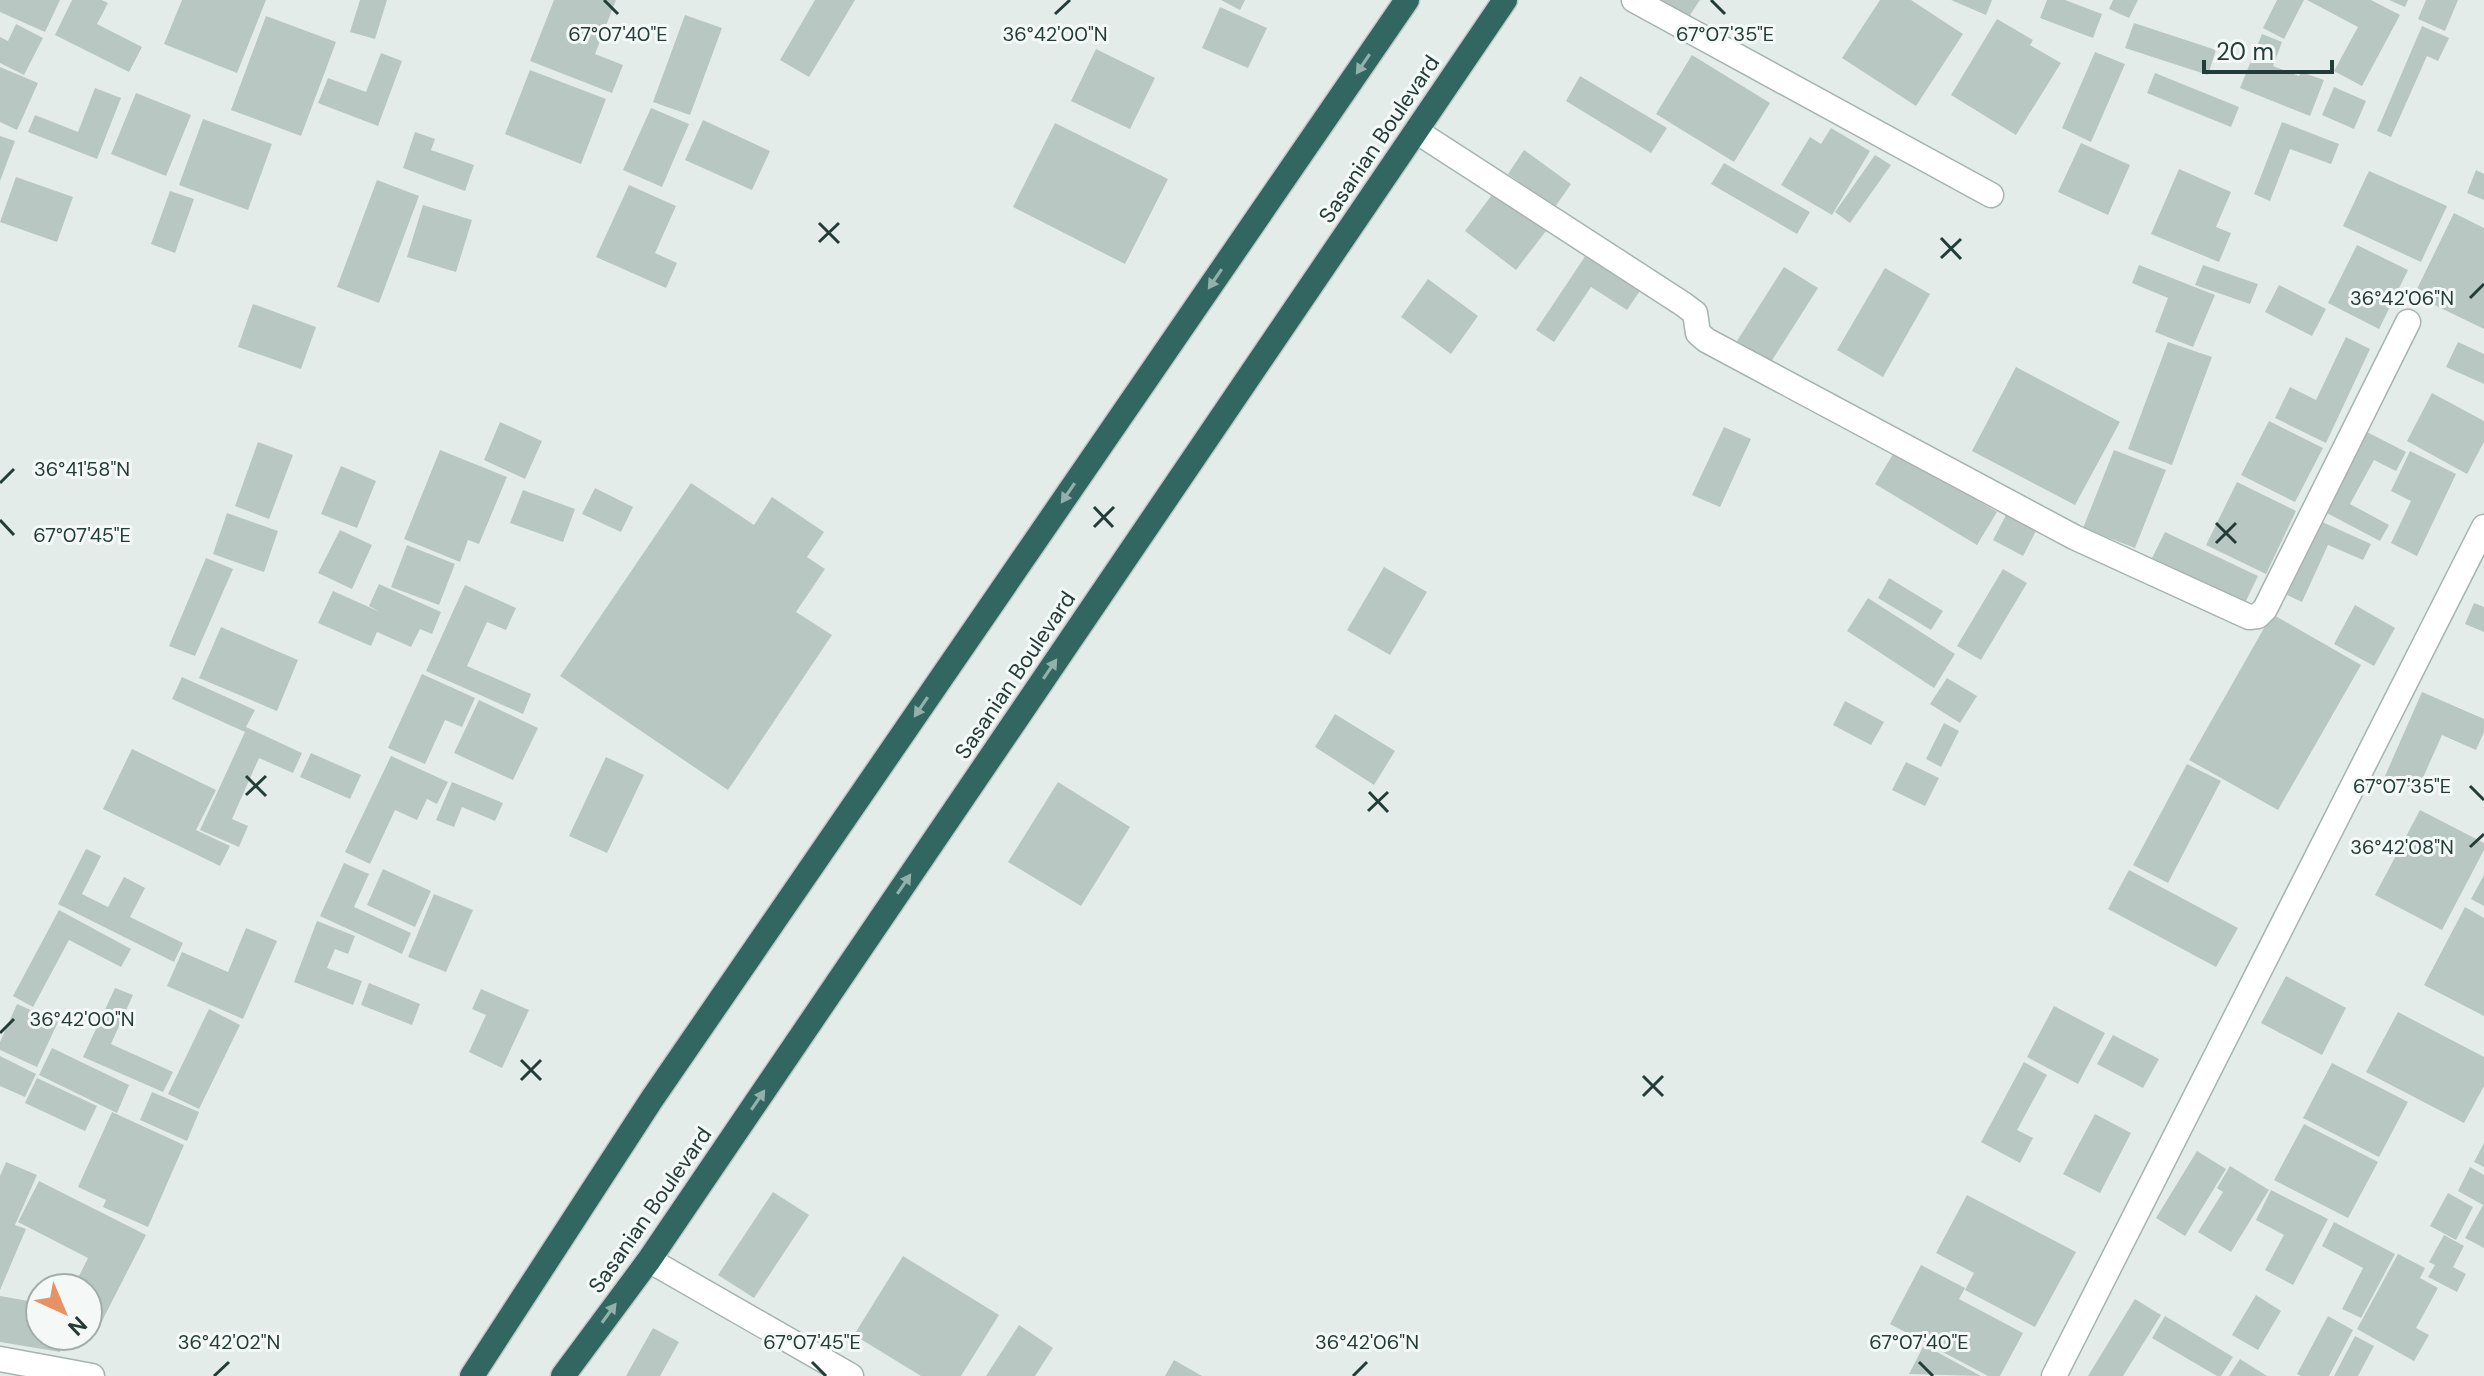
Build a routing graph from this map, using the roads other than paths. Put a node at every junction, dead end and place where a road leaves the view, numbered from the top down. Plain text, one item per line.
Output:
1 (1407, 0) edge
2 (1505, 0) edge
3 (1634, 0) edge
4 (1416, 131) junction
5 (1991, 195) dead end
6 (2408, 322) dead end
7 (2484, 527) edge
8 (649, 1260) junction
9 (0, 1359) edge
10 (92, 1376) edge
11 (472, 1376) edge
12 (563, 1376) edge
13 (851, 1376) edge
14 (2054, 1376) edge

1 -> 11 highway
2 - 4 highway, Sasanian Boulevard
3 - 5 street
4 - 6 street
8 -> 4 highway, Sasanian Boulevard
7 - 14 street
12 -> 8 highway, Sasanian Boulevard
8 - 13 street
9 - 10 street

